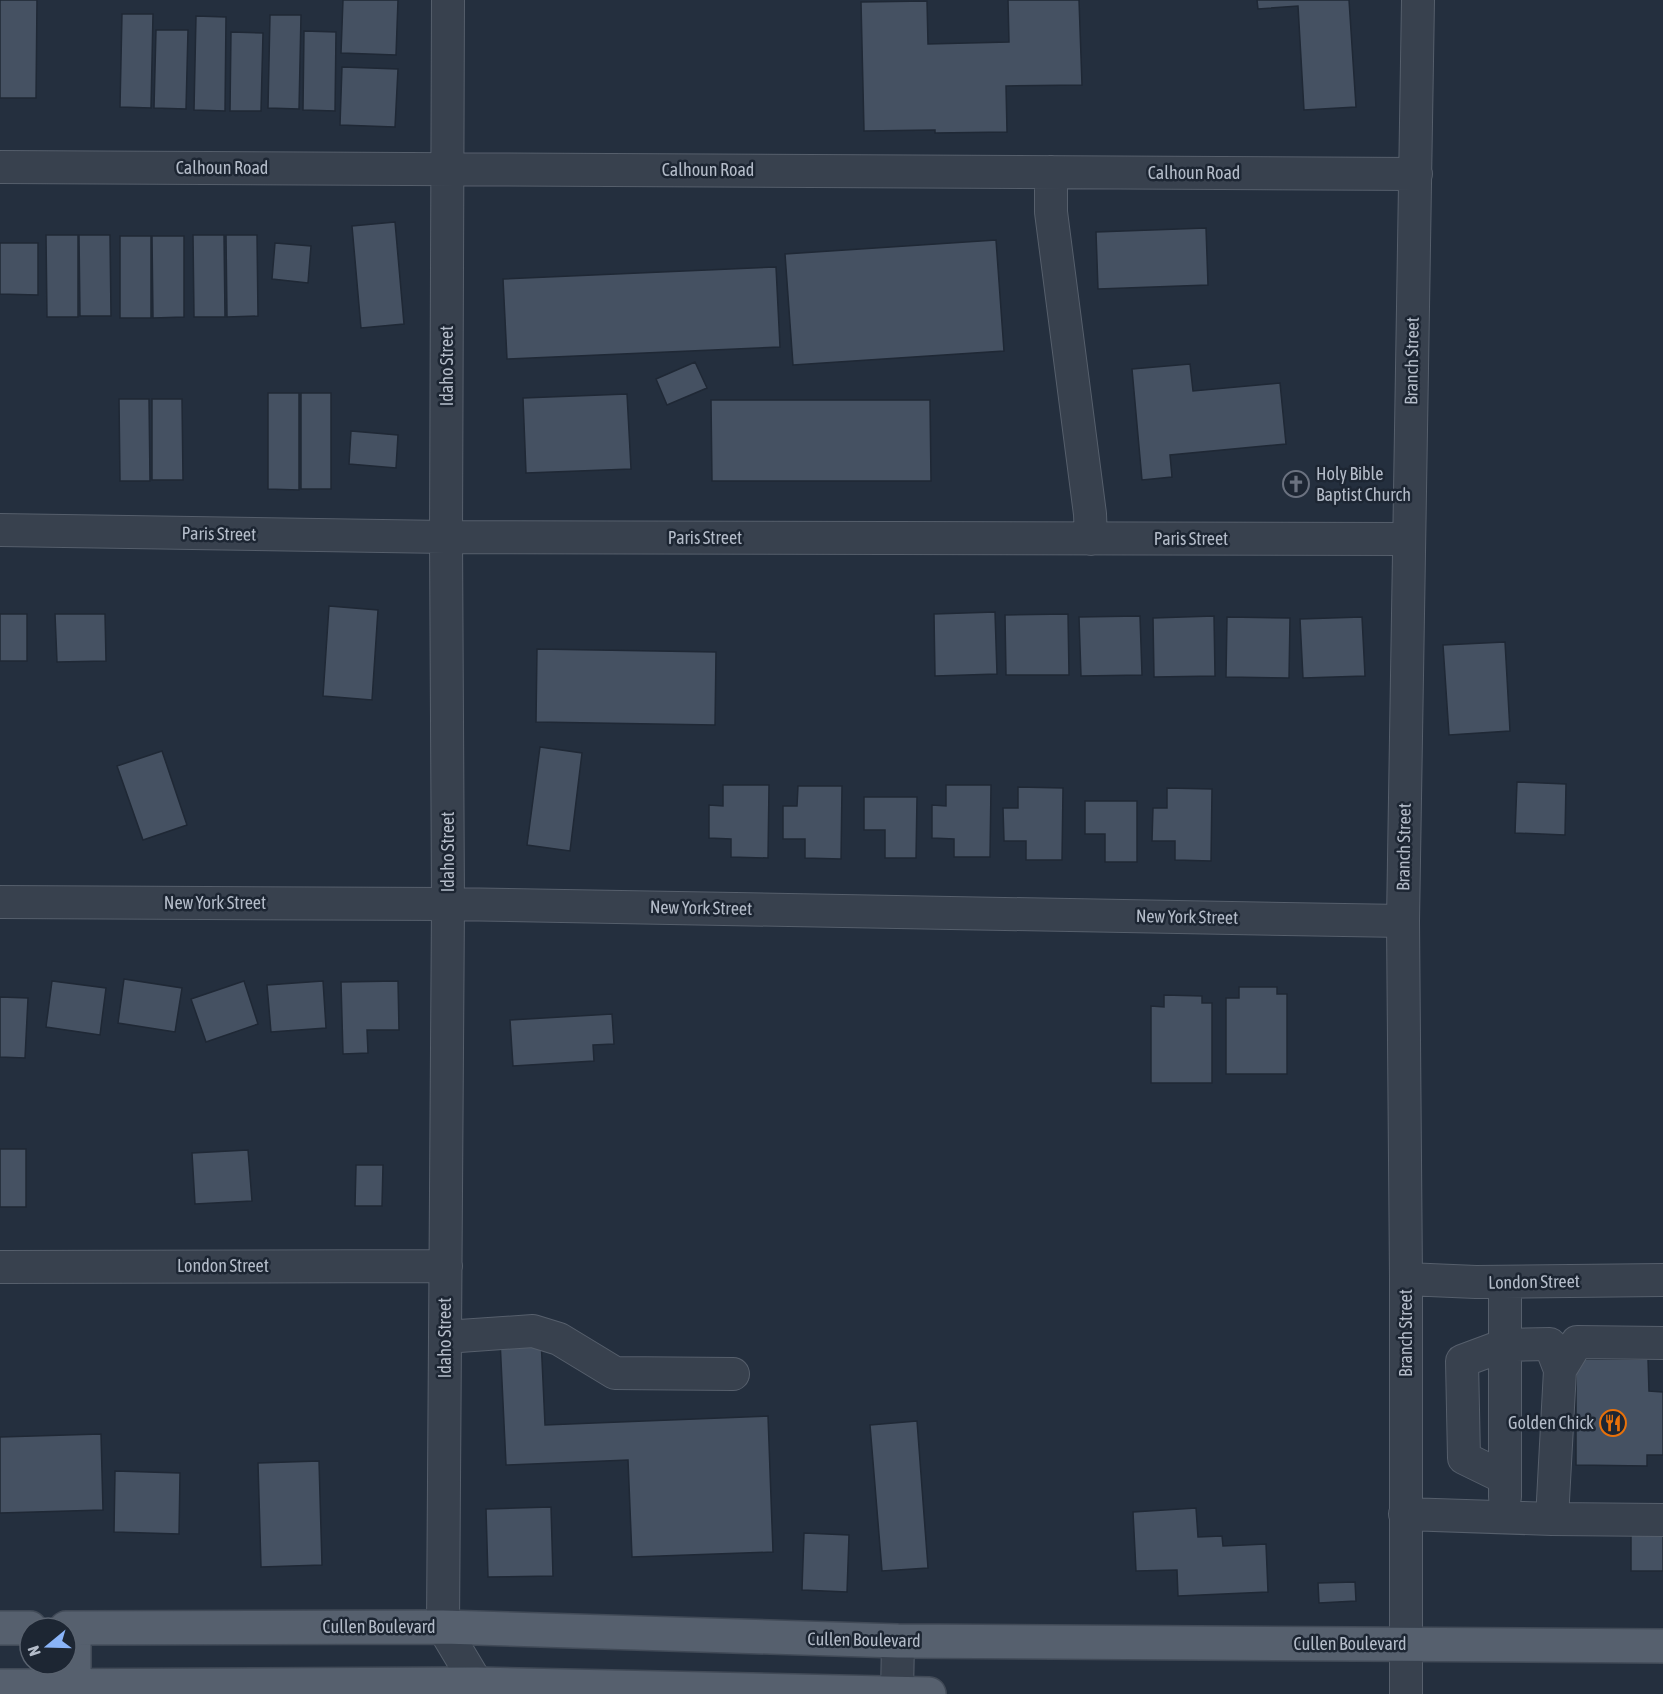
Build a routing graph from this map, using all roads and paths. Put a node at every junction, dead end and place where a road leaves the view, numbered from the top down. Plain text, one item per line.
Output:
1 (448, 0) edge
2 (1418, 0) edge
3 (0, 167) edge
4 (448, 169) junction
5 (1052, 172) junction
6 (1416, 174) junction
7 (0, 530) edge
8 (446, 537) junction
9 (1091, 539) junction
10 (1409, 539) junction
11 (0, 902) edge
12 (448, 904) junction
13 (1403, 921) junction
14 (446, 1266) junction
15 (0, 1267) edge
16 (1406, 1279) junction
17 (1663, 1280) edge
18 (1505, 1282) junction
19 (445, 1337) junction
20 (1663, 1343) edge
21 (1505, 1345) junction
22 (1560, 1370) junction
23 (733, 1374) dead end
24 (1505, 1478) junction
25 (1405, 1514) junction
26 (1505, 1516) junction
27 (1552, 1519) junction
28 (1663, 1520) edge
29 (443, 1627) junction
30 (0, 1628) edge
31 (18, 1628) edge
32 (78, 1628) edge
33 (898, 1641) junction
34 (1404, 1644) junction
35 (1663, 1646) edge
36 (73, 1676) edge
37 (74, 1685) junction
38 (0, 1686) edge
39 (479, 1689) edge
40 (897, 1694) edge
41 (929, 1694) edge
42 (1406, 1694) edge

1 - 4 street, Idaho Street
2 - 6 street, Branch Street
3 - 4 street, Calhoun Road
4 - 5 street, Calhoun Road
4 - 8 street, Idaho Street
5 - 6 street, Calhoun Road
5 - 9 street
6 - 10 street, Branch Street
7 - 8 street, Paris Street
8 - 9 street, Paris Street
8 - 12 street, Idaho Street
9 - 10 street, Paris Street
10 - 13 street, Branch Street
11 - 12 street, New York Street
12 - 13 street, New York Street
12 - 14 street, Idaho Street
13 - 16 street, Branch Street
14 - 15 street, London Street
14 - 19 street, Idaho Street
16 - 18 street, London Street
16 - 25 street, Branch Street
17 - 18 street, London Street
18 - 21 street
19 - 23 street
19 - 29 street, Idaho Street
20 - 22 street
21 - 22 street
21 - 24 street
21 - 24 street
22 - 27 street
24 - 26 street
25 - 26 street
25 - 34 street, Branch Street
26 - 27 street
27 - 28 street
29 - 32 main road, Cullen Boulevard
29 - 33 main road, Cullen Boulevard
29 - 39 street
30 - 31 main road
33 - 34 main road, Cullen Boulevard
33 - 40 street
34 - 35 main road, Cullen Boulevard
34 - 42 street, Branch Street
36 - 37 main road
37 - 38 main road
37 - 39 main road
39 - 40 main road
40 - 41 main road

